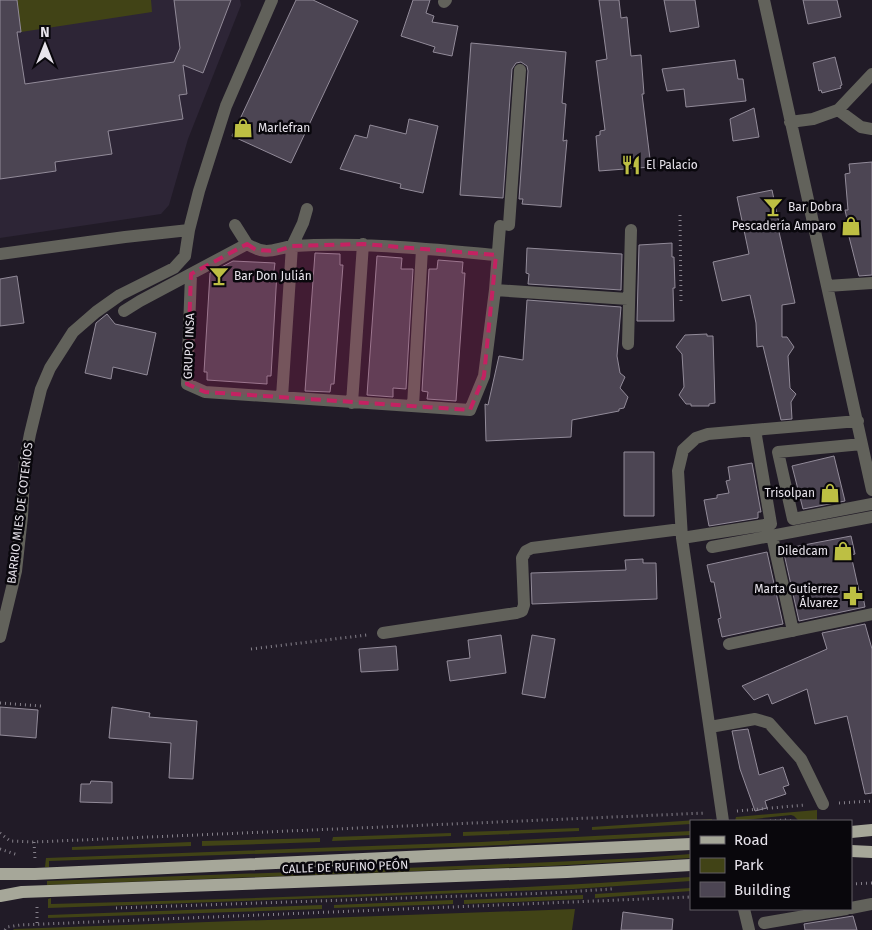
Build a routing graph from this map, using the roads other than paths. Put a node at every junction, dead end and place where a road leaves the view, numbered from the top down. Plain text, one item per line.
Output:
1 (272, 0) edge
2 (764, 0) edge
3 (520, 70) dead end
4 (872, 74) edge
5 (838, 110) junction
6 (790, 122) junction
7 (872, 129) edge
8 (307, 209) dead end
9 (235, 225) dead end
10 (189, 230) junction
11 (630, 230) dead end
12 (247, 244) junction
13 (363, 244) junction
14 (292, 246) junction
15 (422, 249) junction
16 (0, 254) edge
17 (496, 255) junction
18 (191, 274) junction
19 (872, 283) edge
20 (827, 286) junction
21 (495, 290) junction
22 (628, 299) junction
23 (124, 311) dead end
24 (628, 344) dead end
25 (282, 397) junction
26 (352, 403) junction
27 (413, 406) junction
28 (858, 421) junction
29 (755, 430) junction
30 (862, 444) junction
31 (872, 490) edge
32 (872, 504) edge
33 (872, 517) edge
34 (682, 534) junction
35 (772, 536) junction
36 (712, 547) dead end
37 (872, 614) edge
38 (793, 630) junction
39 (383, 633) road end
40 (0, 637) edge
41 (729, 644) dead end
42 (710, 727) junction
43 (823, 804) road end
44 (723, 817) edge
45 (872, 830) edge
46 (852, 832) edge
47 (690, 844) edge
48 (852, 851) edge
49 (872, 852) edge
50 (690, 865) edge
51 (0, 874) edge
52 (0, 896) edge
53 (872, 904) edge
54 (852, 908) edge
55 (744, 910) edge
56 (840, 910) edge
57 (764, 923) dead end
58 (749, 930) edge

1 - 10 street, BARRIO MIES DE COTERÍOS
2 - 6 street
3 - 17 street, GRUPO INSA
4 - 5 street
5 - 6 street
5 - 7 street
6 - 20 street
8 - 14 street
9 - 12 street
10 - 16 street
10 - 40 street, BARRIO MIES DE COTERÍOS
11 - 22 street
12 - 14 street
12 - 18 street
13 - 14 street
13 - 15 street
13 - 26 street
14 - 25 street
15 - 17 street
15 - 27 street
17 - 21 street, GRUPO INSA
18 - 23 street
18 - 25 street, GRUPO INSA
19 - 20 street
20 - 28 street
21 - 22 street
21 - 27 street, GRUPO INSA
22 - 24 street
25 - 26 street, GRUPO INSA
26 - 27 street, GRUPO INSA
28 - 29 street
28 - 30 street
29 - 34 street
29 - 34 street
30 - 31 street
30 - 32 street
33 - 35 street
34 - 39 street
34 - 42 street
35 - 36 street
35 - 38 street
37 - 38 street
38 - 41 street
42 - 43 street
42 - 44 street
45 - 46 main road
47 - 51 main road, CALLE DE RUFINO PEÓN
48 - 49 main road
50 - 52 main road, CALLE DE RUFINO PEÓN
53 - 54 street
55 - 58 street
56 - 57 street

